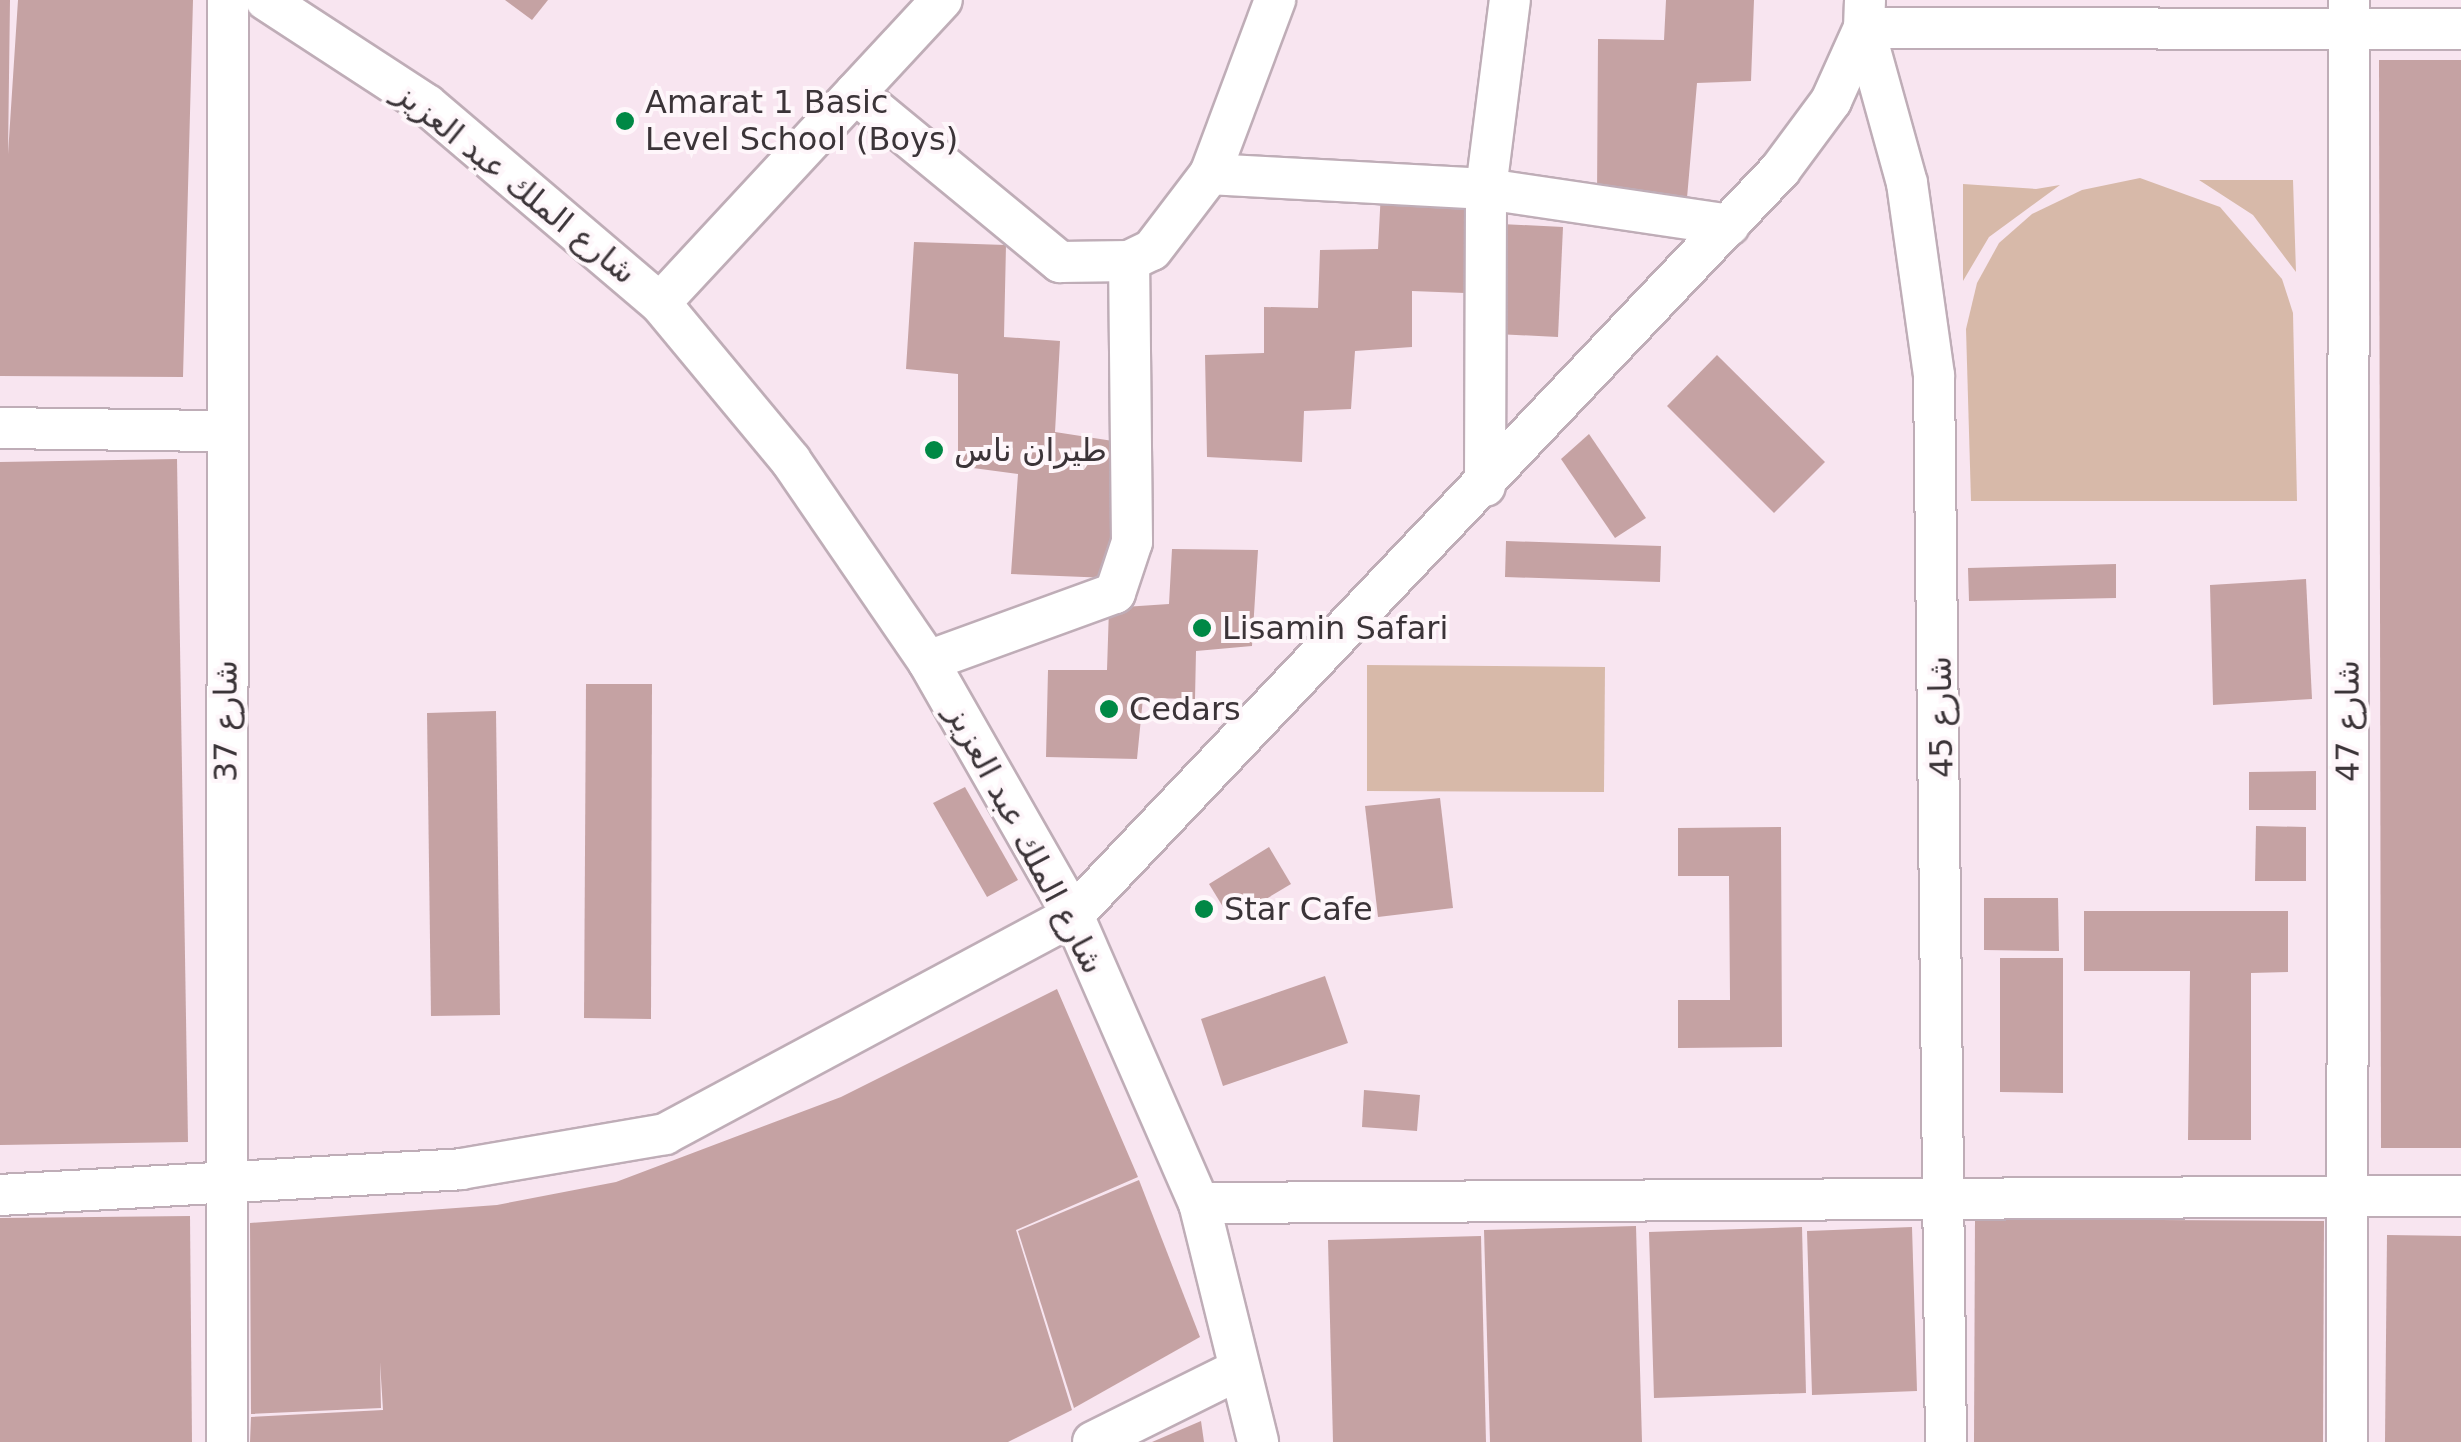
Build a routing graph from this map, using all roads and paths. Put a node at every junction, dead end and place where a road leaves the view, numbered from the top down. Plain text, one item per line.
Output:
1 (228, 0) edge
2 (266, 0) edge
3 (942, 0) edge
4 (1274, 0) edge
5 (1510, 0) edge
6 (1864, 14) edge
7 (2349, 14) edge
8 (2461, 29) edge
9 (856, 93) junction
10 (1210, 174) junction
11 (1486, 189) junction
12 (1729, 224) junction
13 (1129, 261) junction
14 (660, 303) junction
15 (0, 428) edge
16 (225, 432) junction
17 (1485, 486) junction
18 (928, 661) junction
19 (1073, 915) junction
20 (227, 1182) junction
21 (0, 1195) edge
22 (2461, 1196) edge
23 (2347, 1197) junction
24 (1946, 1198) junction
25 (1199, 1203) junction
26 (1238, 1370) junction
27 (226, 1442) edge
28 (1093, 1442) edge
29 (1258, 1442) edge
30 (1946, 1442) edge
31 (2347, 1442) edge

1 - 16 street, شارع 37
2 - 14 street, شارع الملك عبد العزيز
3 - 9 street, شارع الملك عبد العزيز
4 - 10 street
5 - 11 street
6 - 7 street
6 - 12 street
6 - 24 street, شارع 45
7 - 8 street
7 - 23 street, شارع 47
9 - 13 street
9 - 14 street, شارع الملك عبد العزيز
10 - 11 street
10 - 13 street
11 - 12 street
11 - 17 street
12 - 17 street
13 - 18 street
14 - 18 street, شارع الملك عبد العزيز
15 - 16 street
16 - 20 street, شارع 37
17 - 19 street
18 - 19 street, شارع الملك عبد العزيز
19 - 20 street
19 - 25 street, شارع الملك عبد العزيز
20 - 21 street
20 - 27 street, شارع 37
22 - 23 street
23 - 24 street
23 - 31 street, شارع 47
24 - 25 street
24 - 30 street, شارع 45
25 - 26 street, شارع الملك عبد العزيز
26 - 28 street
26 - 29 street, شارع الملك عبد العزيز

